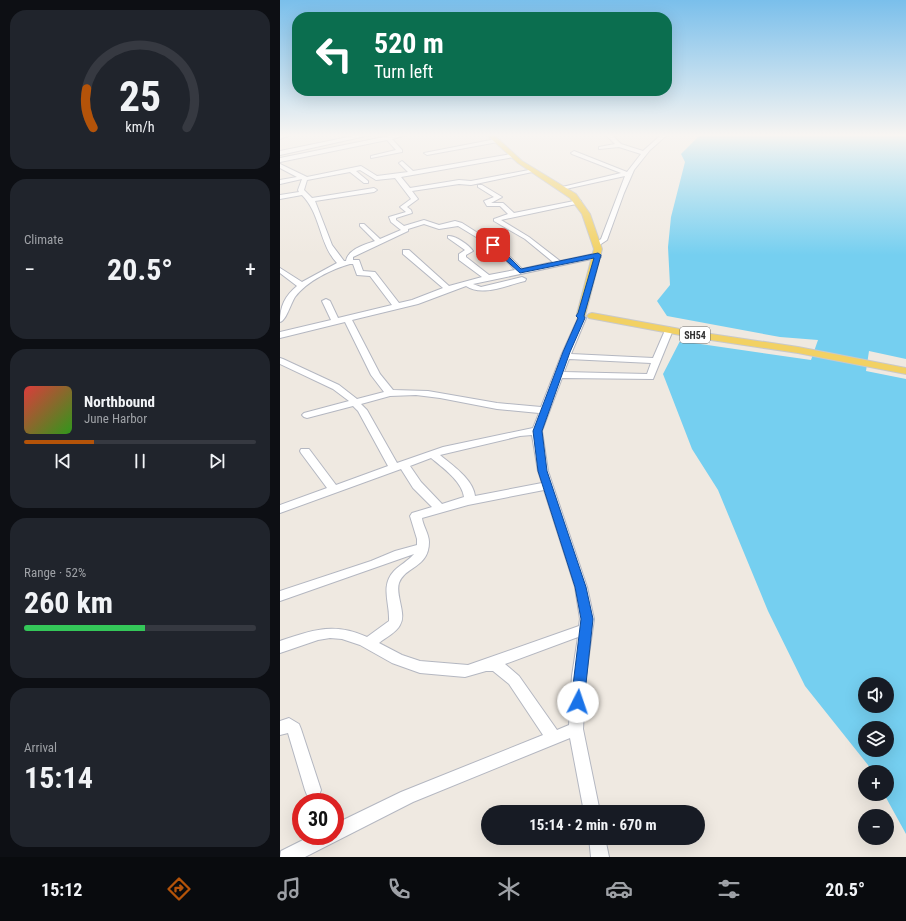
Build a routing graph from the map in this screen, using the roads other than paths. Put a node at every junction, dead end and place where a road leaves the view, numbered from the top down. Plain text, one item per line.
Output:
1 (299, 175) edge
2 (322, 175) edge
3 (357, 175) edge
4 (373, 175) edge
5 (405, 175) edge
6 (513, 175) edge
7 (540, 175) edge
8 (618, 175) edge
9 (626, 175) edge
10 (397, 176) junction
11 (305, 178) junction
12 (280, 182) edge
13 (366, 182) dead end
14 (480, 186) dead end
15 (561, 188) junction
16 (374, 190) dead end
17 (409, 190) junction
18 (303, 193) junction
19 (280, 197) edge
20 (311, 200) junction
21 (579, 202) junction
22 (513, 215) junction
23 (362, 225) dead end
24 (403, 228) junction
25 (450, 237) dead end
26 (379, 241) junction
27 (598, 244) junction
28 (406, 252) dead end
29 (598, 255) junction
30 (345, 263) junction
31 (559, 263) junction
32 (280, 270) edge
33 (520, 271) junction
34 (488, 278) junction
35 (522, 279) dead end
36 (467, 283) junction
37 (303, 286) junction
38 (449, 289) junction
39 (326, 301) dead end
40 (397, 306) junction
41 (585, 316) junction
42 (348, 319) junction
43 (280, 320) edge
44 (335, 321) junction
45 (669, 330) junction
46 (280, 335) edge
47 (565, 356) junction
48 (280, 360) edge
49 (656, 361) junction
50 (906, 371) edge
51 (558, 375) junction
52 (390, 393) junction
53 (356, 403) junction
54 (545, 410) junction
55 (307, 415) dead end
56 (537, 431) junction
57 (305, 451) dead end
58 (432, 454) junction
59 (398, 465) junction
60 (547, 486) junction
61 (334, 489) junction
62 (467, 501) junction
63 (280, 509) edge
64 (440, 509) junction
65 (422, 548) junction
66 (280, 596) edge
67 (585, 629) junction
68 (369, 643) junction
69 (280, 647) edge
70 (487, 665) junction
71 (280, 728) edge
72 (576, 729) junction
73 (554, 738) junction
74 (314, 790) dead end
75 (591, 805) edge
76 (344, 828) edge
77 (311, 845) edge
78 (598, 845) edge
79 (287, 857) edge
80 (600, 857) edge

1 - 11 street
2 - 11 street
3 - 13 street
4 - 10 street
5 - 10 street
6 - 17 street
7 - 15 main road
8 - 15 street
9 - 27 street
10 - 17 street
11 - 12 street
11 - 18 street
14 - 22 street
15 - 21 main road
16 - 20 street
17 - 24 street
18 - 19 street
18 - 20 street
20 - 30 street
21 - 22 street
21 - 27 main road
22 - 31 street
23 - 26 street
24 - 26 street
24 - 33 street
25 - 34 street
26 - 30 street
27 - 29 main road
28 - 38 street
29 - 31 street
29 - 41 main road
30 - 37 street
30 - 40 street
31 - 33 street
32 - 37 street
33 - 34 street
34 - 36 street
35 - 36 street
36 - 38 street
37 - 43 street
38 - 40 street
39 - 44 street
40 - 42 street
41 - 45 main road, SH54
41 - 47 street
42 - 44 street
42 - 52 street
44 - 46 street
45 - 49 street
45 - 50 main road, SH54
47 - 49 street
47 - 51 street
48 - 53 street
49 - 51 street
51 - 54 street
52 - 53 street
52 - 54 street
53 - 55 street
53 - 59 street
54 - 56 street
56 - 58 street
56 - 60 street
57 - 61 street
58 - 59 street
58 - 62 street
59 - 61 street
59 - 64 street
60 - 62 street
60 - 67 street
61 - 63 street
62 - 64 street
64 - 65 street
65 - 66 street
65 - 68 street
67 - 70 street
67 - 72 street
68 - 69 street
68 - 70 street
70 - 73 street
71 - 74 street
72 - 73 street
72 - 75 street
73 - 76 street
77 - 79 street
78 - 80 street

